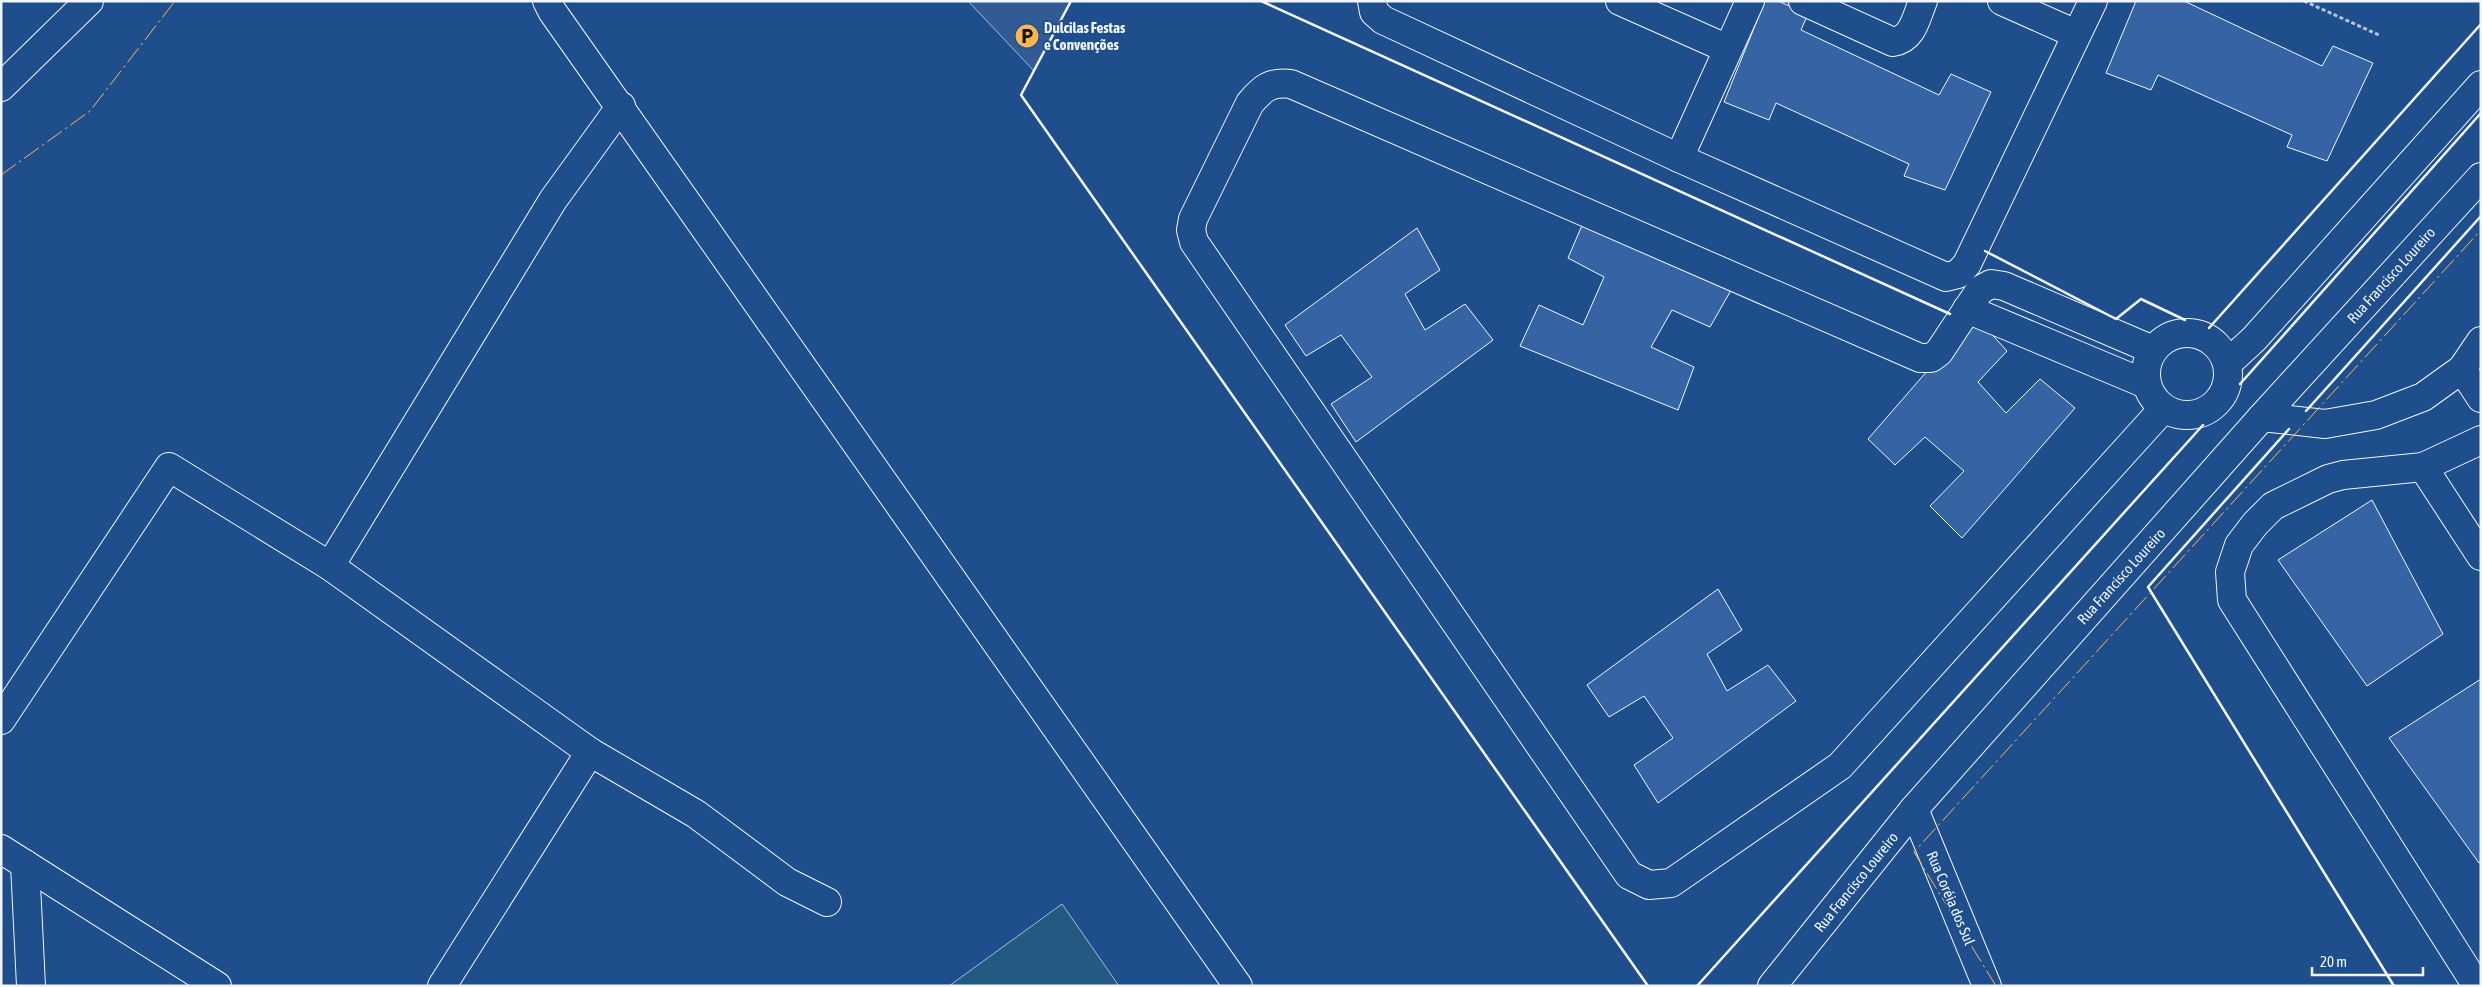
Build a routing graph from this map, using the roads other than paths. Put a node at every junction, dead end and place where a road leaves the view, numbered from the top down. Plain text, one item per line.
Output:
1 (89, 1) edge
2 (1372, 1) edge
3 (1620, 1) edge
4 (1750, 1) edge
5 (1803, 1) edge
6 (1923, 1) edge
7 (2002, 1) edge
8 (2093, 1) edge
9 (544, 4) edge
10 (2076, 34) junction
11 (1728, 50) junction
12 (2481, 85) edge
13 (1, 87) edge
14 (621, 106) junction
15 (1679, 158) junction
16 (2481, 177) edge
17 (1967, 309) junction
18 (2481, 342) edge
19 (2153, 350) junction
20 (2228, 363) junction
21 (2462, 369) junction
22 (2146, 384) junction
23 (2481, 398) edge
24 (2163, 409) junction
25 (2262, 417) junction
26 (2481, 440) edge
27 (2424, 467) junction
28 (2481, 556) edge
29 (330, 566) junction
30 (1, 720) edge
31 (590, 752) junction
32 (1914, 809) junction
33 (1, 849) edge
34 (25, 864) junction
35 (827, 902) dead end
36 (31, 986) edge
37 (217, 986) edge
38 (442, 986) edge
39 (1238, 986) edge
40 (1772, 986) edge
41 (1987, 986) edge
42 (2477, 986) edge

1 - 13 main road
2 - 15 main road
3 - 11 main road
4 - 11 main road
5 - 6 main road
7 - 10 main road
8 - 10 main road
9 - 14 main road
10 - 15 main road
11 - 15 main road
12 - 20 main road
14 - 29 main road
14 - 39 main road
16 - 25 main road, Rua Francisco Loureiro
17 - 19 main road
17 - 22 main road
17 - 24 main road
18 - 21 main road
19 - 20 main road
19 - 22 main road
20 - 24 main road
21 - 23 main road
21 - 25 main road
22 - 24 main road
25 - 32 main road, Rua Francisco Loureiro
26 - 27 main road
27 - 28 main road
27 - 42 main road
29 - 30 main road
29 - 31 main road
31 - 35 main road
31 - 38 main road
32 - 40 main road, Rua Francisco Loureiro
32 - 41 main road, Rua Coréia dos Sul
33 - 34 main road
34 - 36 main road
34 - 37 main road

